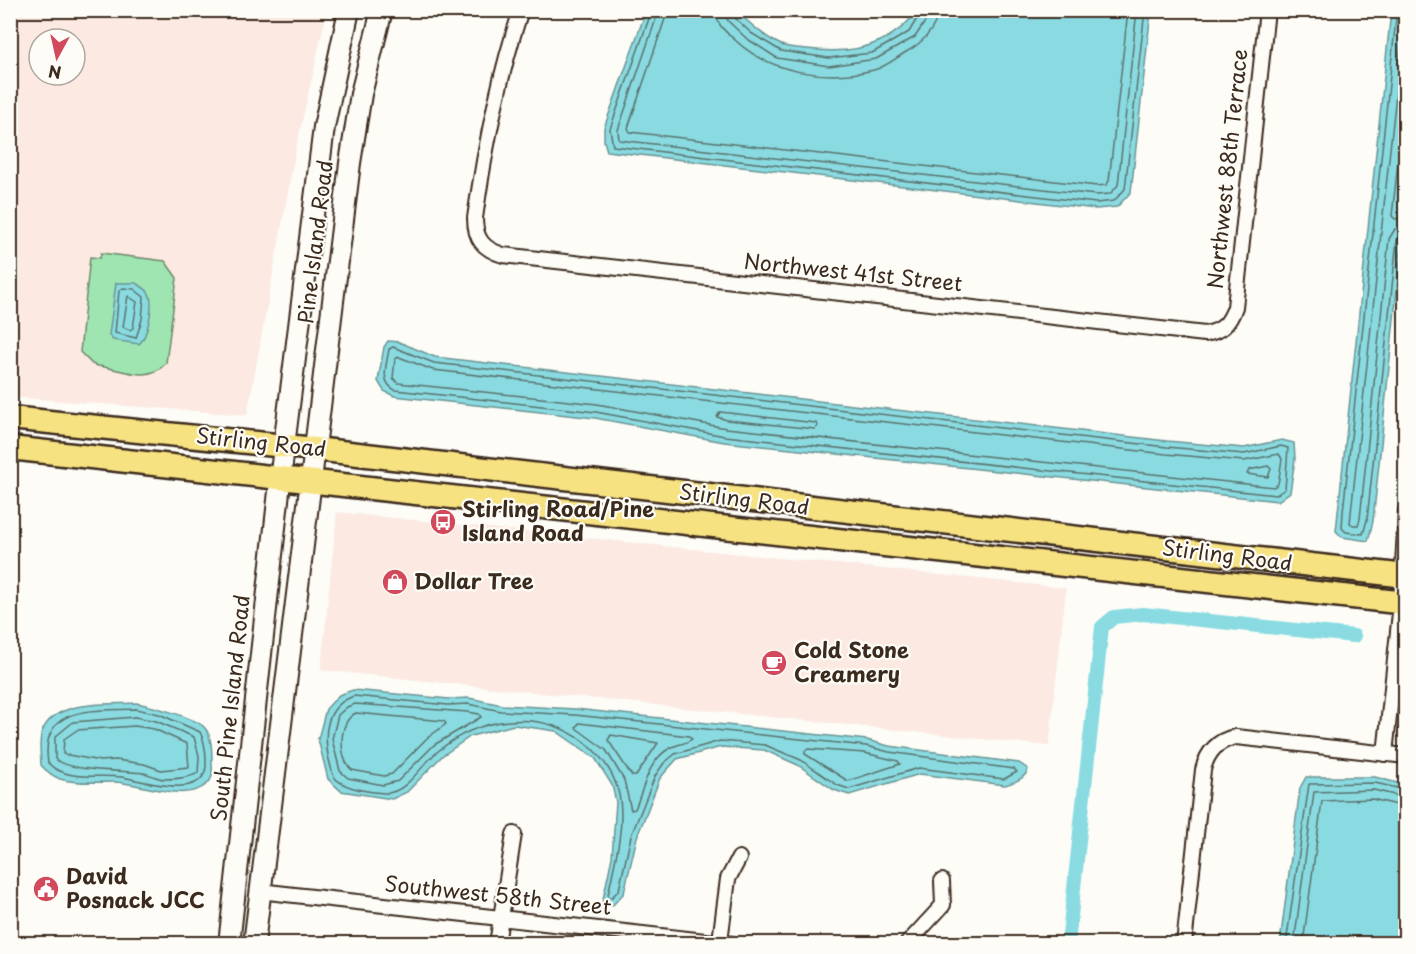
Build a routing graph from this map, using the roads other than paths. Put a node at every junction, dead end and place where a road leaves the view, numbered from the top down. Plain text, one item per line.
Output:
1 (349, 10) edge
2 (382, 10) edge
3 (521, 10) edge
4 (1267, 10) edge
5 (1228, 333) joint
6 (10, 418) edge
7 (284, 446) junction
8 (10, 448) edge
9 (315, 449) junction
10 (281, 478) junction
11 (310, 482) junction
12 (822, 509) junction
13 (1406, 510) edge
14 (821, 540) junction
15 (1403, 576) edge
16 (1403, 603) edge
17 (1385, 754) junction
18 (1406, 756) edge
19 (514, 834) dead end
20 (739, 858) dead end
21 (942, 881) dead end
22 (260, 891) junction
23 (500, 918) junction
24 (726, 942) edge
25 (229, 944) edge
26 (254, 944) edge
27 (497, 944) edge
28 (908, 944) edge
29 (1184, 944) edge

1 - 7 main road, Pine Island Road
2 - 9 main road, Pine Island Road
3 - 5 street, Northwest 41st Street
4 - 5 street, Northwest 88th Terrace
6 - 7 main road, Stirling Road
7 - 9 main road, Stirling Road
7 - 10 main road, Pine Island Road
8 - 10 main road, Stirling Road
9 - 11 main road, Pine Island Road
9 - 12 main road, Stirling Road
10 - 11 main road, Stirling Road
10 - 25 main road, South Pine Island Road
11 - 14 main road, Stirling Road
11 - 22 main road
12 - 14 main road
12 - 15 main road, Stirling Road
13 - 15 street
14 - 16 main road, Stirling Road
15 - 16 street
16 - 17 street
17 - 18 street
17 - 29 street
19 - 23 street
20 - 24 street
21 - 28 street
22 - 23 street, Southwest 58th Street
22 - 26 main road
23 - 24 street, Southwest 58th Street
23 - 27 street

